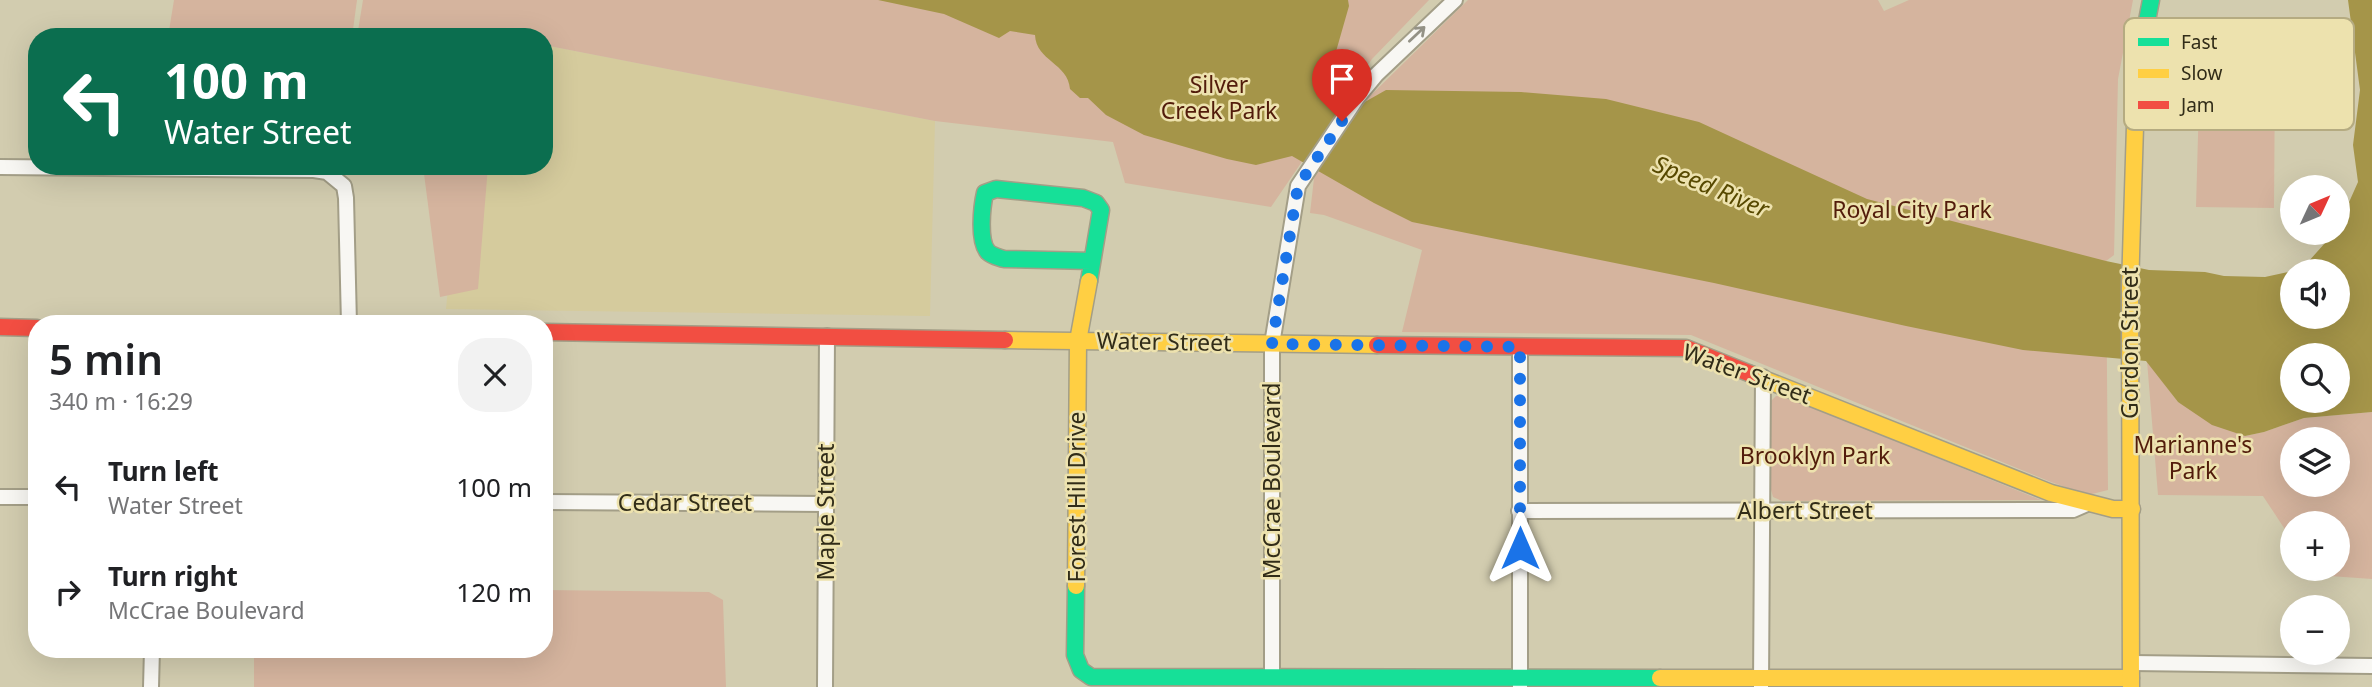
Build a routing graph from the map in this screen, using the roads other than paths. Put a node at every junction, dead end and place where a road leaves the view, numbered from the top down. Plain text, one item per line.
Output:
1 (1455, 0) edge
2 (2151, 0) edge
3 (2147, 18) edge
4 (2134, 130) edge
5 (0, 167) edge
6 (28, 167) edge
7 (331, 175) edge
8 (1092, 261) junction
9 (349, 315) edge
10 (0, 327) edge
11 (28, 328) edge
12 (553, 332) edge
13 (827, 337) junction
14 (1078, 341) junction
15 (1272, 344) junction
16 (1520, 347) junction
17 (1763, 377) junction
18 (0, 496) edge
19 (28, 497) edge
20 (553, 502) edge
21 (2090, 503) junction
22 (826, 504) junction
23 (2132, 509) junction
24 (1519, 511) junction
25 (1762, 512) junction
26 (152, 658) edge
27 (2372, 666) edge
28 (2132, 676) edge
29 (1272, 677) junction
30 (1520, 682) edge
31 (1762, 682) edge
32 (1134, 683) edge
33 (151, 687) edge
34 (825, 687) edge

15 -> 1 street, McCrae Boulevard
2 - 3 street, Gordon Street
4 - 23 street, Gordon Street
5 - 6 street
7 - 9 street
8 - 8 street, Forest Hill Drive
8 - 14 street, Forest Hill Drive
10 - 11 street
12 - 13 street, Water Street
13 - 14 street, Water Street
13 - 22 street, Maple Street
14 - 15 street, Water Street
14 - 32 street, Forest Hill Drive
15 - 16 street, Water Street
15 - 29 street, McCrae Boulevard
16 - 17 street, Water Street
16 - 24 street
17 - 21 street, Water Street
17 - 25 street
18 - 19 street
20 - 22 street, Cedar Street
21 - 23 street, Water Street
21 - 25 street, Albert Street
22 - 34 street, Maple Street
23 - 28 street, Gordon Street
24 - 25 street, Albert Street
24 - 30 street
25 - 31 street
26 - 33 street
27 - 28 street
28 - 31 street
29 - 30 street
29 - 32 street
30 - 31 street

